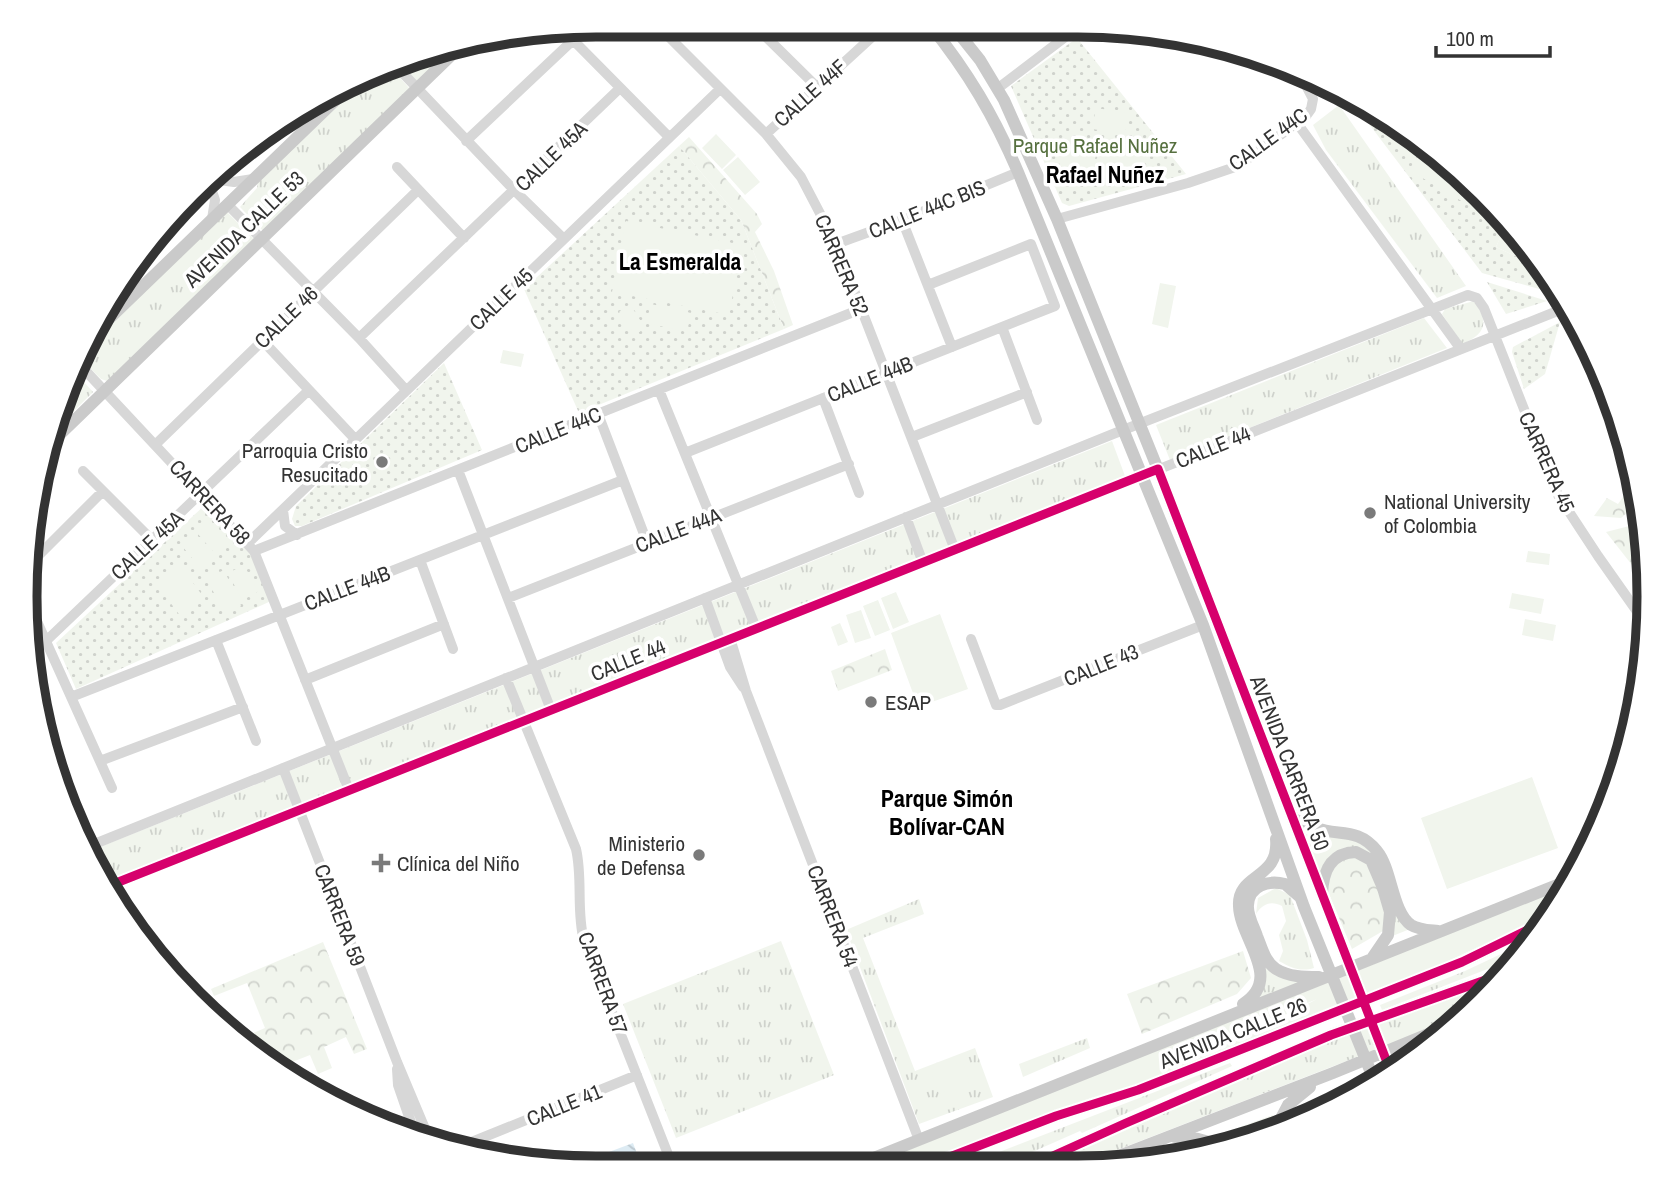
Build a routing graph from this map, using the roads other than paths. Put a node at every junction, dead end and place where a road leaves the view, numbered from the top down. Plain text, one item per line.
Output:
1 (871, 37) edge
2 (940, 37) edge
3 (962, 37) edge
4 (1065, 37) edge
5 (577, 38) edge
6 (670, 38) edge
7 (769, 39) edge
8 (574, 41) junction
9 (450, 57) edge
10 (401, 72) edge
11 (817, 86) junction
12 (1308, 86) edge
13 (620, 88) junction
14 (417, 89) junction
15 (720, 89) junction
16 (998, 89) junction
17 (332, 104) edge
18 (1297, 123) junction
19 (766, 134) junction
20 (668, 136) junction
21 (466, 141) junction
22 (397, 167) dead end
23 (1018, 172) junction
24 (254, 179) junction
25 (221, 181) edge
26 (213, 190) edge
27 (418, 190) junction
28 (515, 191) junction
29 (227, 204) junction
30 (212, 219) junction
31 (1057, 219) junction
32 (902, 220) junction
33 (464, 238) junction
34 (261, 239) junction
35 (564, 239) junction
36 (836, 244) junction
37 (928, 285) junction
38 (312, 292) junction
39 (1463, 296) joint
40 (1430, 308) junction
41 (861, 309) junction
42 (1558, 311) edge
43 (114, 314) edge
44 (1002, 327) junction
45 (1495, 334) junction
46 (359, 338) junction
47 (262, 340) junction
48 (952, 346) junction
49 (1461, 348) junction
50 (85, 370) edge
51 (887, 373) junction
52 (309, 390) junction
53 (406, 390) junction
54 (659, 390) junction
55 (104, 391) junction
56 (1027, 392) junction
57 (823, 398) junction
58 (598, 414) junction
59 (1037, 420) dead end
60 (1139, 424) junction
61 (1123, 430) junction
62 (62, 433) edge
63 (912, 437) junction
64 (355, 439) junction
65 (156, 444) junction
66 (685, 453) junction
67 (849, 464) junction
68 (1158, 469) junction
69 (458, 470) junction
70 (83, 471) dead end
71 (1141, 476) junction
72 (623, 480) junction
73 (103, 491) junction
74 (859, 493) dead end
75 (202, 494) junction
76 (939, 504) junction
77 (283, 510) junction
78 (906, 517) junction
79 (710, 518) junction
80 (297, 535) junction
81 (483, 536) junction
82 (152, 540) junction
83 (647, 542) junction
84 (251, 547) junction
85 (956, 550) junction
86 (38, 556) edge
87 (420, 560) junction
88 (923, 563) junction
89 (738, 585) junction
90 (508, 598) junction
91 (705, 598) junction
92 (1637, 611) edge
93 (280, 614) junction
94 (38, 623) edge
95 (444, 624) junction
96 (1203, 625) junction
97 (755, 628) junction
98 (971, 639) dead end
99 (216, 640) junction
100 (725, 640) junction
101 (46, 641) junction
102 (453, 649) dead end
103 (534, 667) junction
104 (506, 678) junction
105 (305, 680) junction
106 (71, 697) junction
107 (243, 707) junction
108 (551, 710) junction
109 (524, 721) junction
110 (256, 741) dead end
111 (333, 748) junction
112 (100, 761) junction
113 (283, 768) junction
114 (112, 788) dead end
115 (349, 790) junction
116 (1286, 800) junction
117 (299, 810) junction
118 (1275, 821) junction
119 (94, 844) edge
120 (116, 883) edge
121 (1556, 885) edge
122 (1323, 902) junction
123 (1303, 903) junction
124 (1440, 931) junction
125 (1526, 932) edge
126 (1373, 958) junction
127 (1326, 976) junction
128 (1484, 980) edge
129 (1215, 1021) junction
130 (1426, 1035) edge
131 (397, 1062) junction
132 (1387, 1063) edge
133 (1371, 1072) edge
134 (637, 1075) junction
135 (1321, 1078) junction
136 (1281, 1118) edge
137 (412, 1125) edge
138 (425, 1129) edge
139 (1167, 1138) junction
140 (919, 1140) junction
141 (1204, 1141) edge
142 (473, 1142) edge
143 (1125, 1154) edge
144 (669, 1156) edge
145 (880, 1156) edge
146 (952, 1156) edge
147 (1053, 1156) edge

1 - 11 street, CALLE 44F
2 - 23 main road, AVENIDA CARRERA 50
3 - 16 main road, AVENIDA CARRERA 50
4 - 16 street
5 - 8 street
6 - 15 street, CARRERA 52
7 - 11 street
8 - 13 street
8 - 21 street
9 - 14 main road, AVENIDA CALLE 53
10 - 14 street
11 - 19 street, CALLE 44F
12 - 18 street, CALLE 44C
13 - 20 street
13 - 28 street, CALLE 45A
14 - 21 street
14 - 34 main road, AVENIDA CALLE 53
15 - 19 street, CARRERA 52
15 - 20 street, CALLE 45
16 - 31 main road, AVENIDA CARRERA 50
17 - 24 main road, AVENIDA CALLE 53
18 - 31 street, CALLE 44C
18 - 40 street
19 - 36 street, CARRERA 52
20 - 35 street, CALLE 45
21 - 28 street
22 - 27 street
23 - 32 street, CALLE 44C BIS
23 - 61 main road, AVENIDA CARRERA 50
24 - 25 street
24 - 29 main road, AVENIDA CALLE 53
26 - 30 street
27 - 33 street
27 - 38 street, CALLE 46
28 - 33 street, CALLE 45A
28 - 35 street
29 - 30 main road, AVENIDA CALLE 53
29 - 34 street
30 - 43 main road, AVENIDA CALLE 53
31 - 60 main road, AVENIDA CARRERA 50
32 - 36 street, CALLE 44C BIS
32 - 37 street
33 - 46 street, CALLE 45A
34 - 38 street
34 - 55 main road, AVENIDA CALLE 53
35 - 53 street, CALLE 45
36 - 41 street, CARRERA 52
37 - 44 street, CALLE 44B
37 - 48 street
38 - 46 street
38 - 47 street, CALLE 46
39 - 40 street, CALLE 44
39 - 45 street, CARRERA 45
40 - 49 street
40 - 60 street, CALLE 44
41 - 51 street, CARRERA 52
41 - 54 street, CALLE 44C
42 - 45 street, CALLE 44
44 - 48 street, CALLE 44B
44 - 56 street
45 - 49 street, CALLE 44
45 - 92 street, CARRERA 45
46 - 53 street
47 - 52 street
47 - 65 street, CALLE 46
48 - 51 street, CALLE 44B
49 - 68 street, CALLE 44
50 - 55 street, CARRERA 58
51 - 57 street, CALLE 44B
51 - 63 street, CARRERA 52
52 - 64 street
52 - 75 street, CALLE 45A
53 - 64 street, CALLE 45
54 - 58 street, CALLE 44C
54 - 66 street
55 - 62 main road, AVENIDA CALLE 53
55 - 65 street, CARRERA 58
56 - 59 street
56 - 63 street
57 - 66 street, CALLE 44B
57 - 67 street
58 - 69 street, CALLE 44C
58 - 72 street
60 - 61 street, CALLE 44
60 - 68 main road, AVENIDA CARRERA 50
61 - 71 main road, AVENIDA CARRERA 50
61 - 76 street, CALLE 44
63 - 76 street, CARRERA 52
64 - 77 street, CALLE 45
65 - 75 street, CARRERA 58
66 - 79 street
67 - 74 street
67 - 79 street, CALLE 44A
68 - 71 street, CALLE 44
68 - 116 main road, AVENIDA CARRERA 50
69 - 80 street, CALLE 44C
69 - 81 street
70 - 73 street
71 - 85 street, CALLE 44
71 - 96 main road, AVENIDA CARRERA 50
72 - 81 street, CALLE 44B
72 - 83 street
73 - 82 street
73 - 86 street
75 - 82 street, CALLE 45A
75 - 84 street, CARRERA 58
76 - 78 street, CALLE 44
76 - 85 street, CARRERA 52
77 - 80 street
77 - 84 street, CALLE 45
78 - 88 street
78 - 89 street, CALLE 44
79 - 83 street, CALLE 44A
79 - 89 street
80 - 84 street, CALLE 44C
81 - 87 street, CALLE 44B
81 - 90 street
82 - 101 street, CALLE 45A
83 - 90 street, CALLE 44A
84 - 93 street, CARRERA 58
85 - 88 street, CALLE 44
87 - 93 street, CALLE 44B
87 - 95 street
88 - 97 street, CALLE 44
89 - 91 street, CALLE 44
89 - 97 street
90 - 103 street
91 - 100 street, CARRERA 54
91 - 103 street, CALLE 44
93 - 99 street, CALLE 44B
93 - 105 street, CARRERA 58
94 - 101 street
95 - 102 street
95 - 105 street
96 - 98 street, CALLE 43
96 - 118 main road, AVENIDA CARRERA 50
97 - 100 street, CALLE 44
99 - 106 street, CALLE 44B
99 - 107 street
100 - 108 street, CALLE 44
100 - 140 street, CARRERA 54
101 - 106 street
103 - 104 street, CALLE 44
103 - 108 street
104 - 109 street, CARRERA 57
104 - 111 street, CALLE 44
105 - 111 street, CARRERA 58
106 - 112 street
107 - 110 street
107 - 112 street
108 - 109 street, CALLE 44
109 - 115 street, CALLE 44
109 - 134 street, CARRERA 57
111 - 113 street, CALLE 44
111 - 115 street, CARRERA 58
112 - 114 street
113 - 117 street, CARRERA 59
113 - 119 street, CALLE 44
115 - 117 street, CALLE 44
116 - 122 main road, AVENIDA CARRERA 50
116 - 124 main road
117 - 120 street, CALLE 44
117 - 131 street, CARRERA 59
118 - 123 main road, AVENIDA CARRERA 50
118 - 129 main road
121 - 124 main road, AVENIDA CALLE 26
122 - 126 main road
122 - 132 main road, AVENIDA CARRERA 50
123 - 127 main road
123 - 133 main road, AVENIDA CARRERA 50
124 - 126 main road, AVENIDA CALLE 26
125 - 146 main road, AVENIDA CALLE 26
126 - 127 main road, AVENIDA CALLE 26
127 - 129 main road, AVENIDA CALLE 26
128 - 147 main road, AVENIDA CALLE 26
129 - 140 main road, AVENIDA CALLE 26
130 - 135 main road
131 - 137 street, CARRERA 59
131 - 138 street, CARRERA 59
134 - 142 street, CALLE 41
134 - 144 street, CARRERA 57
135 - 136 main road
135 - 139 main road
139 - 141 main road
139 - 143 main road
140 - 145 main road, AVENIDA CALLE 26

